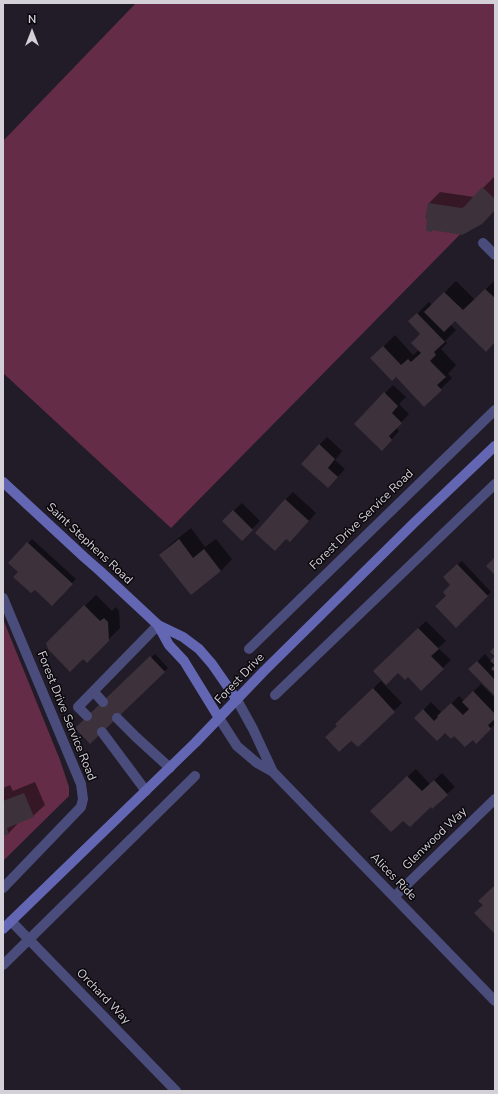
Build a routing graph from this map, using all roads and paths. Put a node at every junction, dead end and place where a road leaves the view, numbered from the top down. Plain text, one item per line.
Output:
1 (483, 243) dead end
2 (495, 255) edge
3 (495, 410) edge
4 (495, 446) edge
5 (3, 482) edge
6 (495, 484) edge
7 (3, 598) edge
8 (158, 625) junction
9 (248, 649) dead end
10 (94, 692) junction
11 (275, 695) dead end
12 (237, 700) junction
13 (103, 702) dead end
14 (87, 716) dead end
15 (117, 718) dead end
16 (219, 718) junction
17 (102, 732) dead end
18 (170, 768) junction
19 (273, 772) junction
20 (195, 776) dead end
21 (146, 791) junction
22 (495, 799) edge
23 (3, 888) edge
24 (394, 897) junction
25 (11, 921) junction
26 (3, 929) edge
27 (29, 940) junction
28 (3, 965) edge
29 (495, 1001) edge
30 (176, 1091) edge

1 - 2 street
3 - 9 street, Forest Drive Service Road
4 - 12 main road, Forest Drive
5 - 8 main road, Saint Stephens Road
6 - 11 street
7 - 23 street, Forest Drive Service Road
8 - 10 street
8 - 12 main road, Saint Stephens Road
8 - 16 main road, Saint Stephens Road
10 - 13 street
10 - 14 street
12 - 16 main road, Forest Drive
12 - 19 street, Alices Ride
15 - 18 street
16 - 18 main road, Forest Drive
16 - 19 street, Alices Ride
17 - 21 street
18 - 21 main road, Forest Drive
19 - 24 street, Alices Ride
20 - 27 street
21 - 25 main road, Forest Drive
22 - 24 street, Glenwood Way
24 - 29 street, Alices Ride
25 - 26 main road, Forest Drive
25 - 27 street, Orchard Way
27 - 28 street
27 - 30 street, Orchard Way

